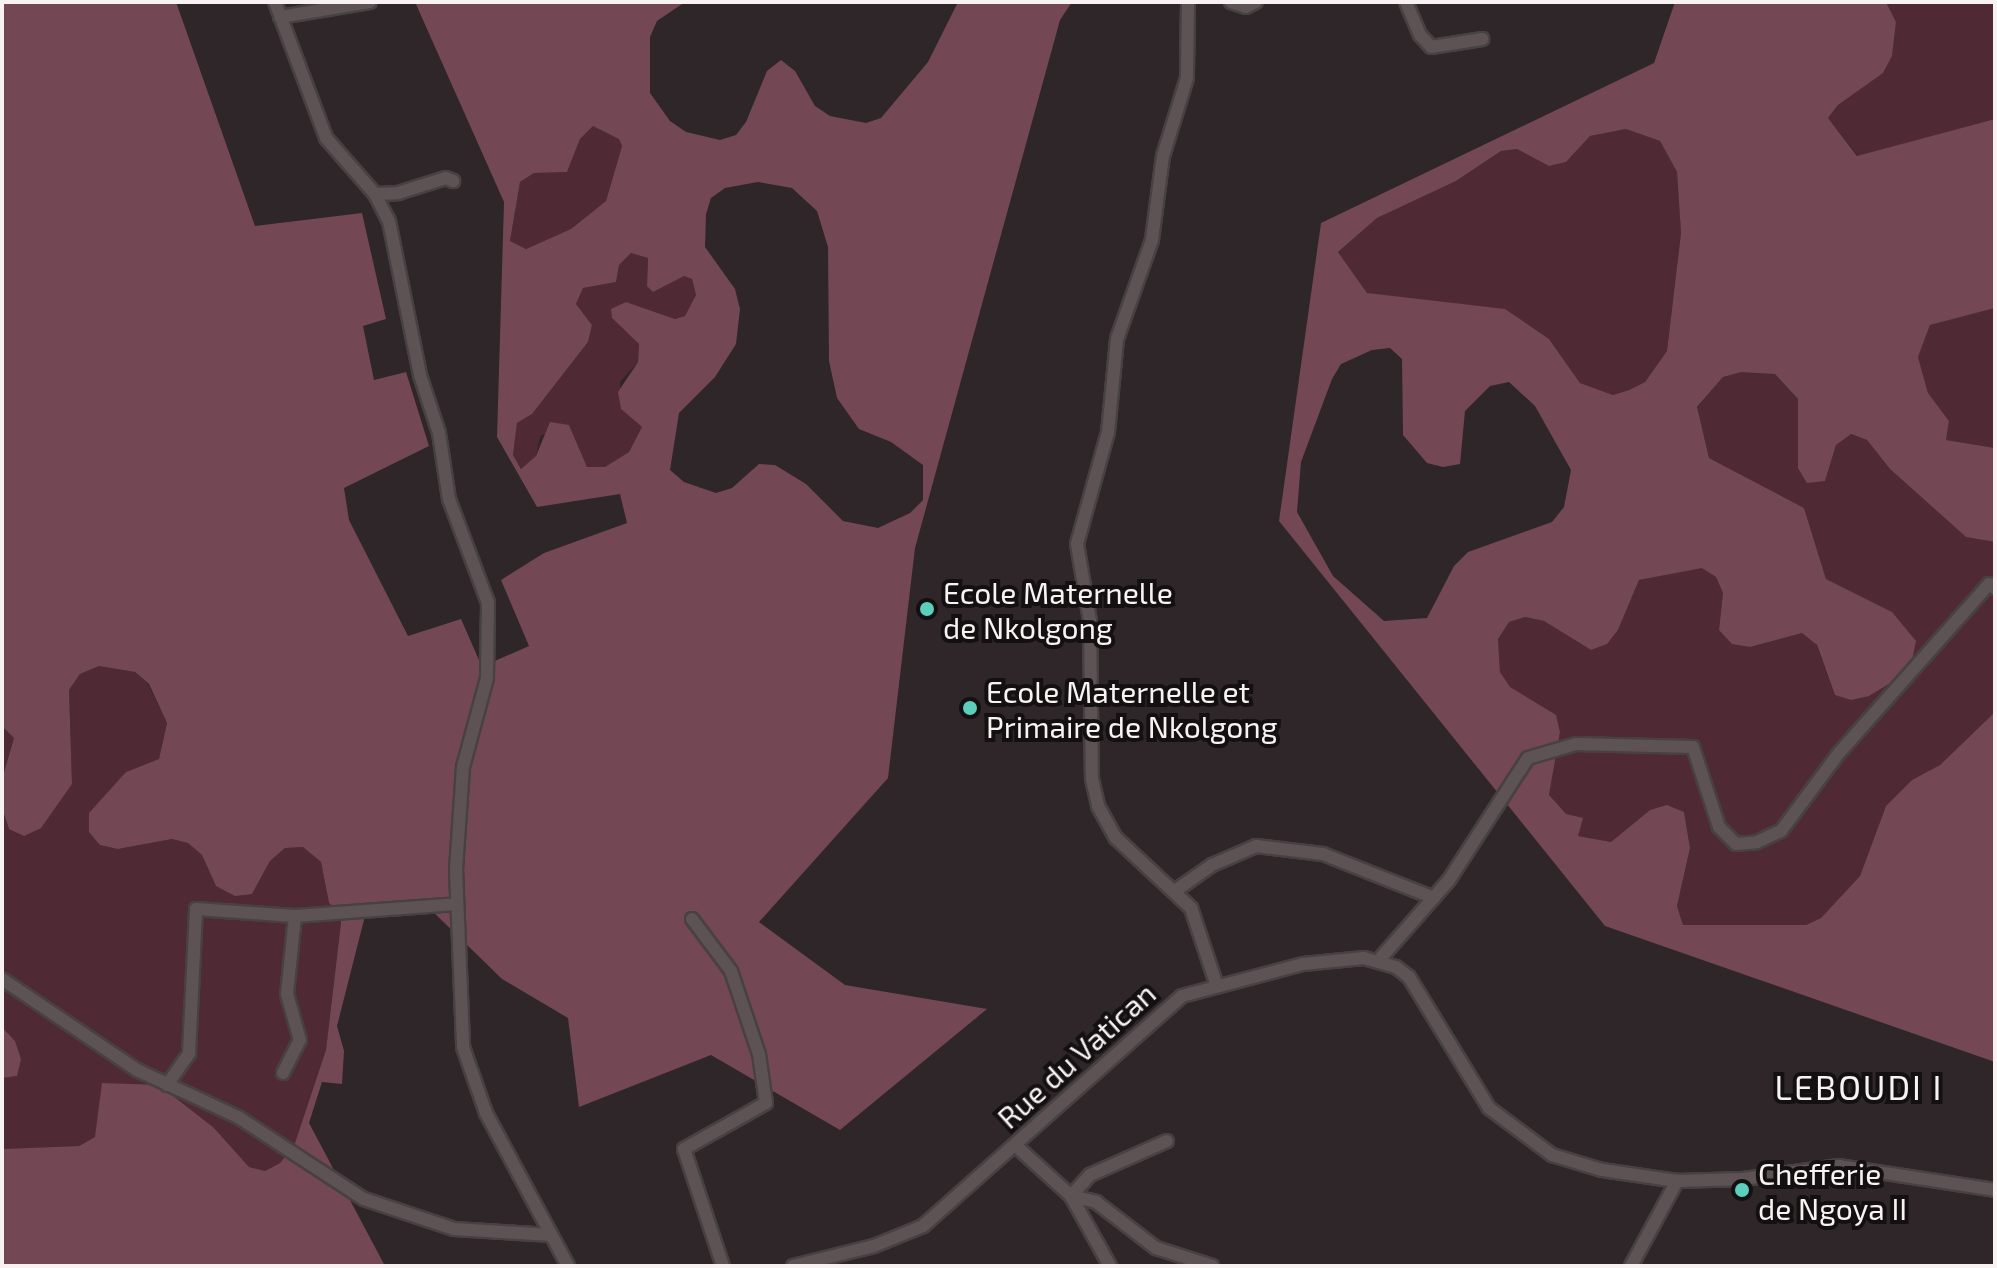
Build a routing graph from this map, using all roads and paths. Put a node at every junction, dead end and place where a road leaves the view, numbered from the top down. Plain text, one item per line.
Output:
1 (275, 2) edge
2 (370, 2) edge
3 (1188, 2) edge
4 (1231, 2) edge
5 (1256, 2) edge
6 (1406, 2) edge
7 (280, 17) junction
8 (1482, 39) dead end
9 (453, 181) dead end
10 (375, 194) junction
11 (1995, 588) edge
12 (1175, 891) junction
13 (1434, 898) junction
14 (457, 904) junction
15 (295, 916) junction
16 (692, 919) dead end
17 (1379, 960) junction
18 (2, 979) edge
19 (1216, 983) junction
20 (283, 1073) dead end
21 (167, 1085) junction
22 (1167, 1141) dead end
23 (1015, 1145) junction
24 (1677, 1181) junction
25 (1995, 1190) edge
26 (1071, 1196) junction
27 (551, 1235) junction
28 (568, 1266) edge
29 (723, 1266) edge
30 (793, 1266) edge
31 (1110, 1266) edge
32 (1212, 1266) edge
33 (1631, 1266) edge

1 - 7 street
2 - 7 street
3 - 12 street
4 - 5 street
6 - 8 street
7 - 10 street
9 - 10 street
10 - 14 street
11 - 13 street
12 - 13 street
12 - 19 street
13 - 17 street
14 - 15 street
14 - 27 street
15 - 20 street
15 - 21 street
16 - 29 street
17 - 19 street, Rue du Vatican
17 - 24 street
18 - 21 street
19 - 23 street, Rue du Vatican
21 - 27 street
22 - 26 street
23 - 26 street
23 - 30 street, Rue du Vatican
24 - 25 street
24 - 33 street
26 - 31 street
26 - 32 street
27 - 28 street

